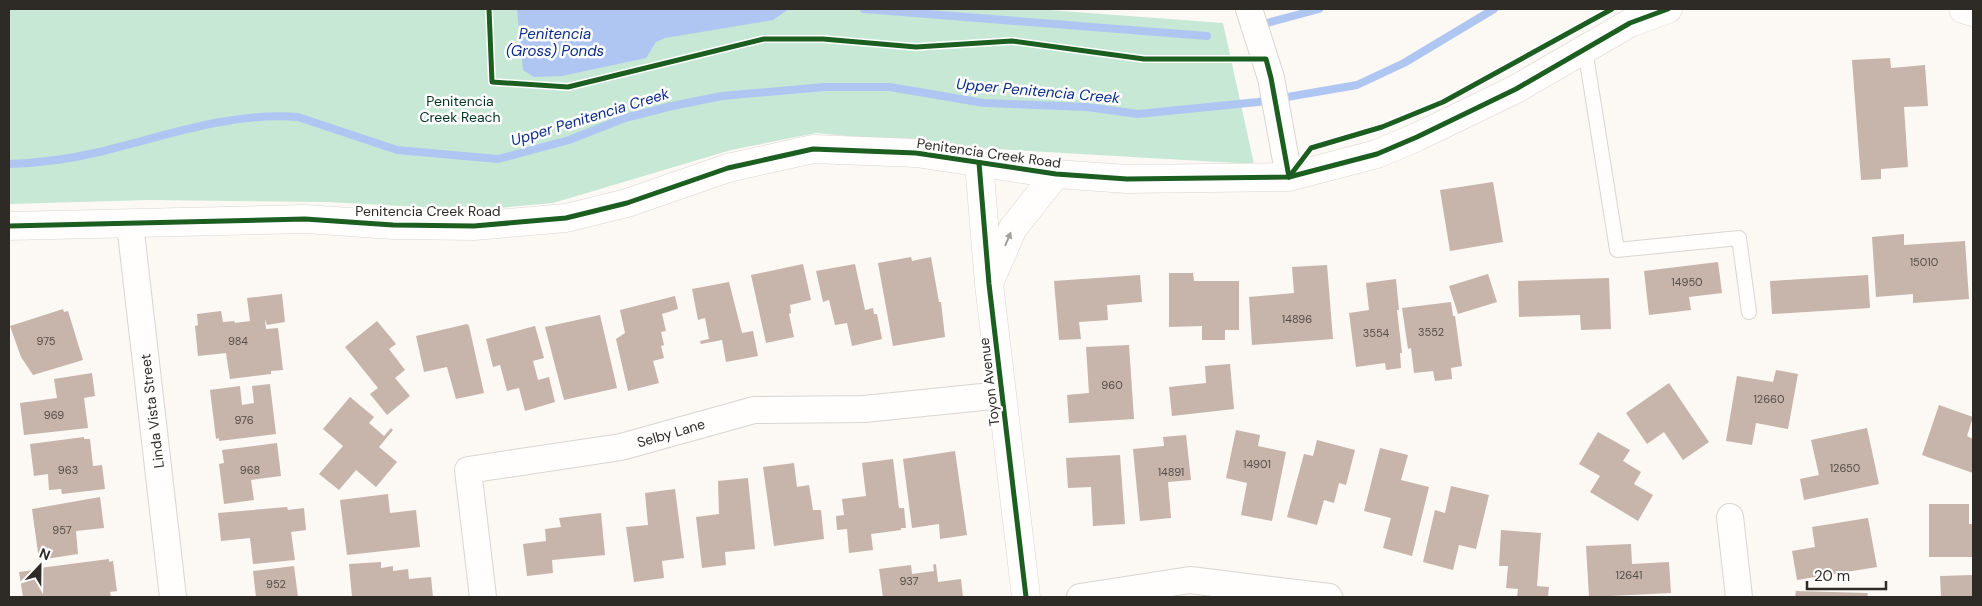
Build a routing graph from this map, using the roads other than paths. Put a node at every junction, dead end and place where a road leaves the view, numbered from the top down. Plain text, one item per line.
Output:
1 (1249, 9) edge
2 (1668, 9) edge
3 (1963, 9) edge
4 (1973, 12) edge
5 (1585, 49) junction
6 (979, 163) junction
7 (1056, 174) junction
8 (1289, 177) junction
9 (130, 224) junction
10 (9, 226) edge
11 (989, 284) junction
12 (1749, 312) dead end
13 (1002, 395) junction
14 (1730, 517) dead end
15 (173, 597) edge
16 (483, 597) edge
17 (1026, 597) edge
18 (1080, 597) edge
19 (1329, 597) edge
20 (1739, 597) edge

1 - 8 street
2 - 5 street, Penitencia Creek Road
3 - 4 street
5 - 8 street, Penitencia Creek Road
5 - 12 lane
6 - 7 street, Penitencia Creek Road
6 - 9 street, Penitencia Creek Road
6 - 11 street, Toyon Avenue
7 - 8 street, Penitencia Creek Road
11 -> 7 street
9 - 10 street, Penitencia Creek Road
9 - 15 street, Linda Vista Street
11 - 13 street, Toyon Avenue
13 - 16 street, Selby Lane
13 - 17 street, Toyon Avenue
14 - 20 street
18 - 19 street

